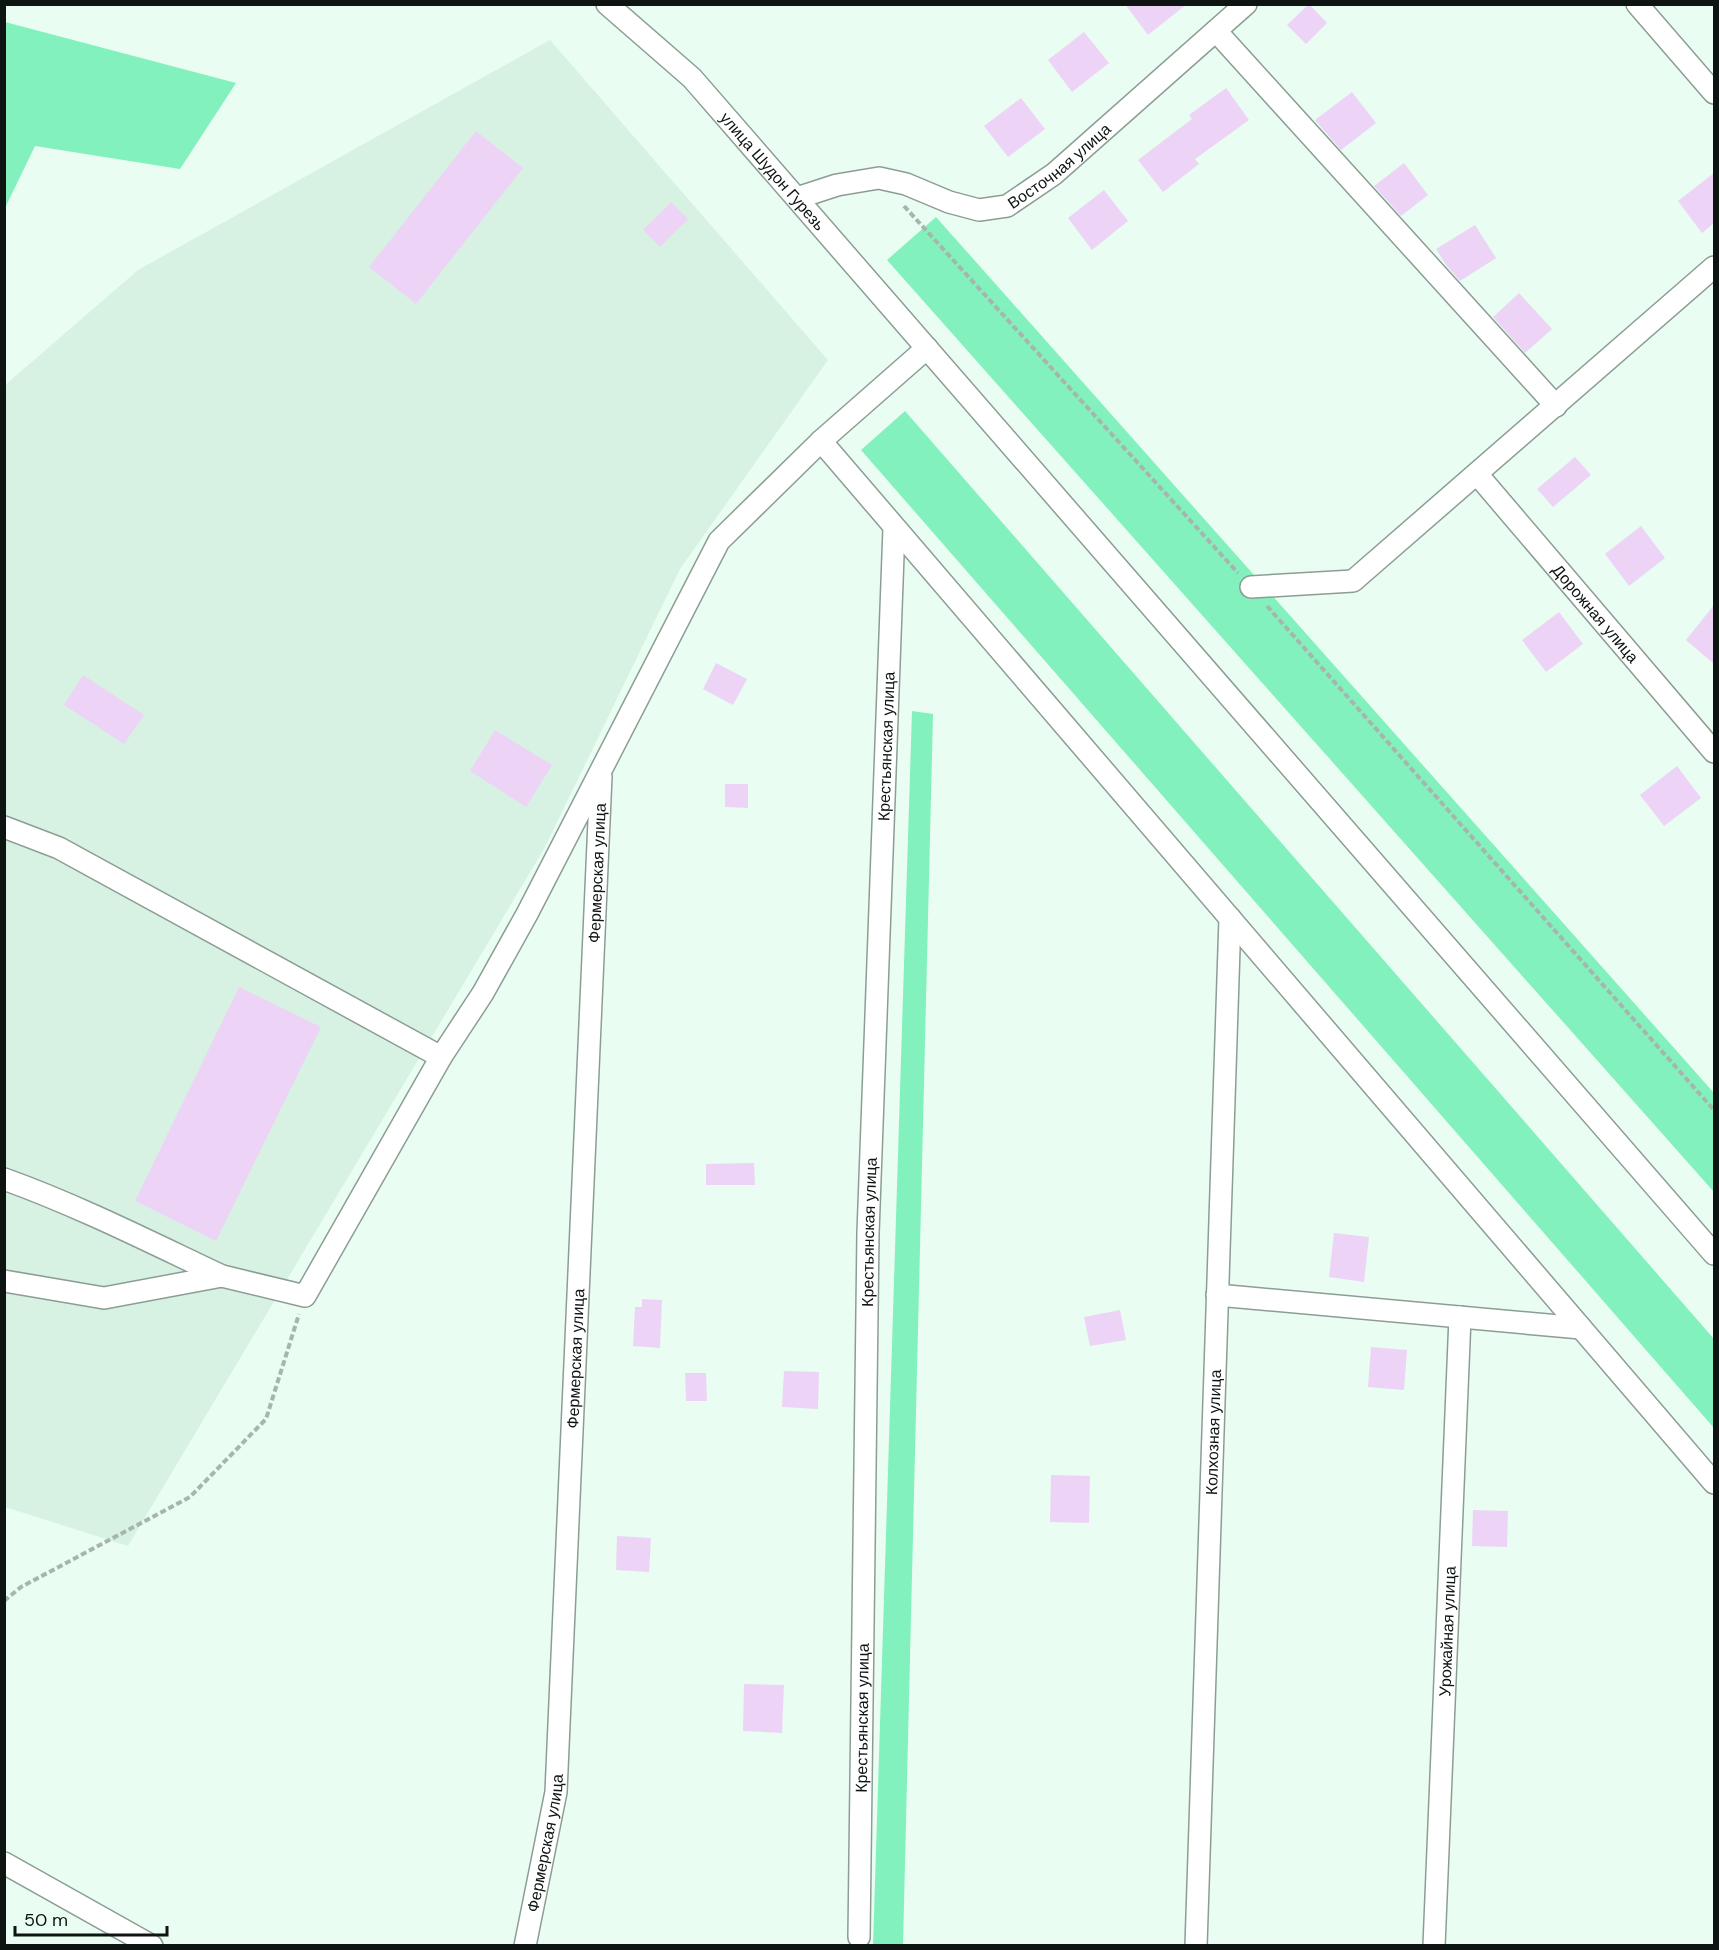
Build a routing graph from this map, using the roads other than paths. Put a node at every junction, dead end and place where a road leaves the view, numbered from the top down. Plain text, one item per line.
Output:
1 (607, 4) edge
2 (1246, 4) edge
3 (1637, 4) edge
4 (1216, 31) junction
5 (1714, 93) edge
6 (797, 198) junction
7 (1712, 274) edge
8 (927, 348) junction
9 (1556, 406) junction
10 (821, 441) junction
11 (1477, 474) junction
12 (894, 528) junction
13 (1251, 587) road end
14 (1714, 752) edge
15 (601, 770) junction
16 (4, 827) edge
17 (1230, 918) junction
18 (441, 1057) junction
19 (4, 1179) edge
20 (1714, 1254) edge
21 (222, 1276) junction
22 (4, 1281) edge
23 (1217, 1295) junction
24 (1460, 1317) junction
25 (1581, 1328) junction
26 (1714, 1482) edge
27 (4, 1863) edge
28 (859, 1937) dead end
29 (152, 1946) edge
30 (525, 1946) edge
31 (1196, 1946) edge
32 (1434, 1946) edge

1 - 6 street, улица Шудон Гурезь
2 - 4 street, Восточная улица
3 - 5 street
4 - 6 street, Восточная улица
4 - 9 street
6 - 8 street, улица Шудон Гурезь
7 - 9 street
8 - 10 street
8 - 20 street, улица Шудон Гурезь
9 - 11 street
10 - 12 street
10 - 15 street
11 - 13 street
11 - 14 street, Дорожная улица
12 - 17 street
12 - 28 street, Крестьянская улица
15 - 18 street
15 - 30 street, Фермерская улица
16 - 18 street
17 - 23 street, Колхозная улица
17 - 25 street
18 - 21 street
19 - 21 street
21 - 22 street
23 - 24 street
23 - 31 street, Колхозная улица
24 - 25 street
24 - 32 street, Урожайная улица
25 - 26 street
27 - 29 street

